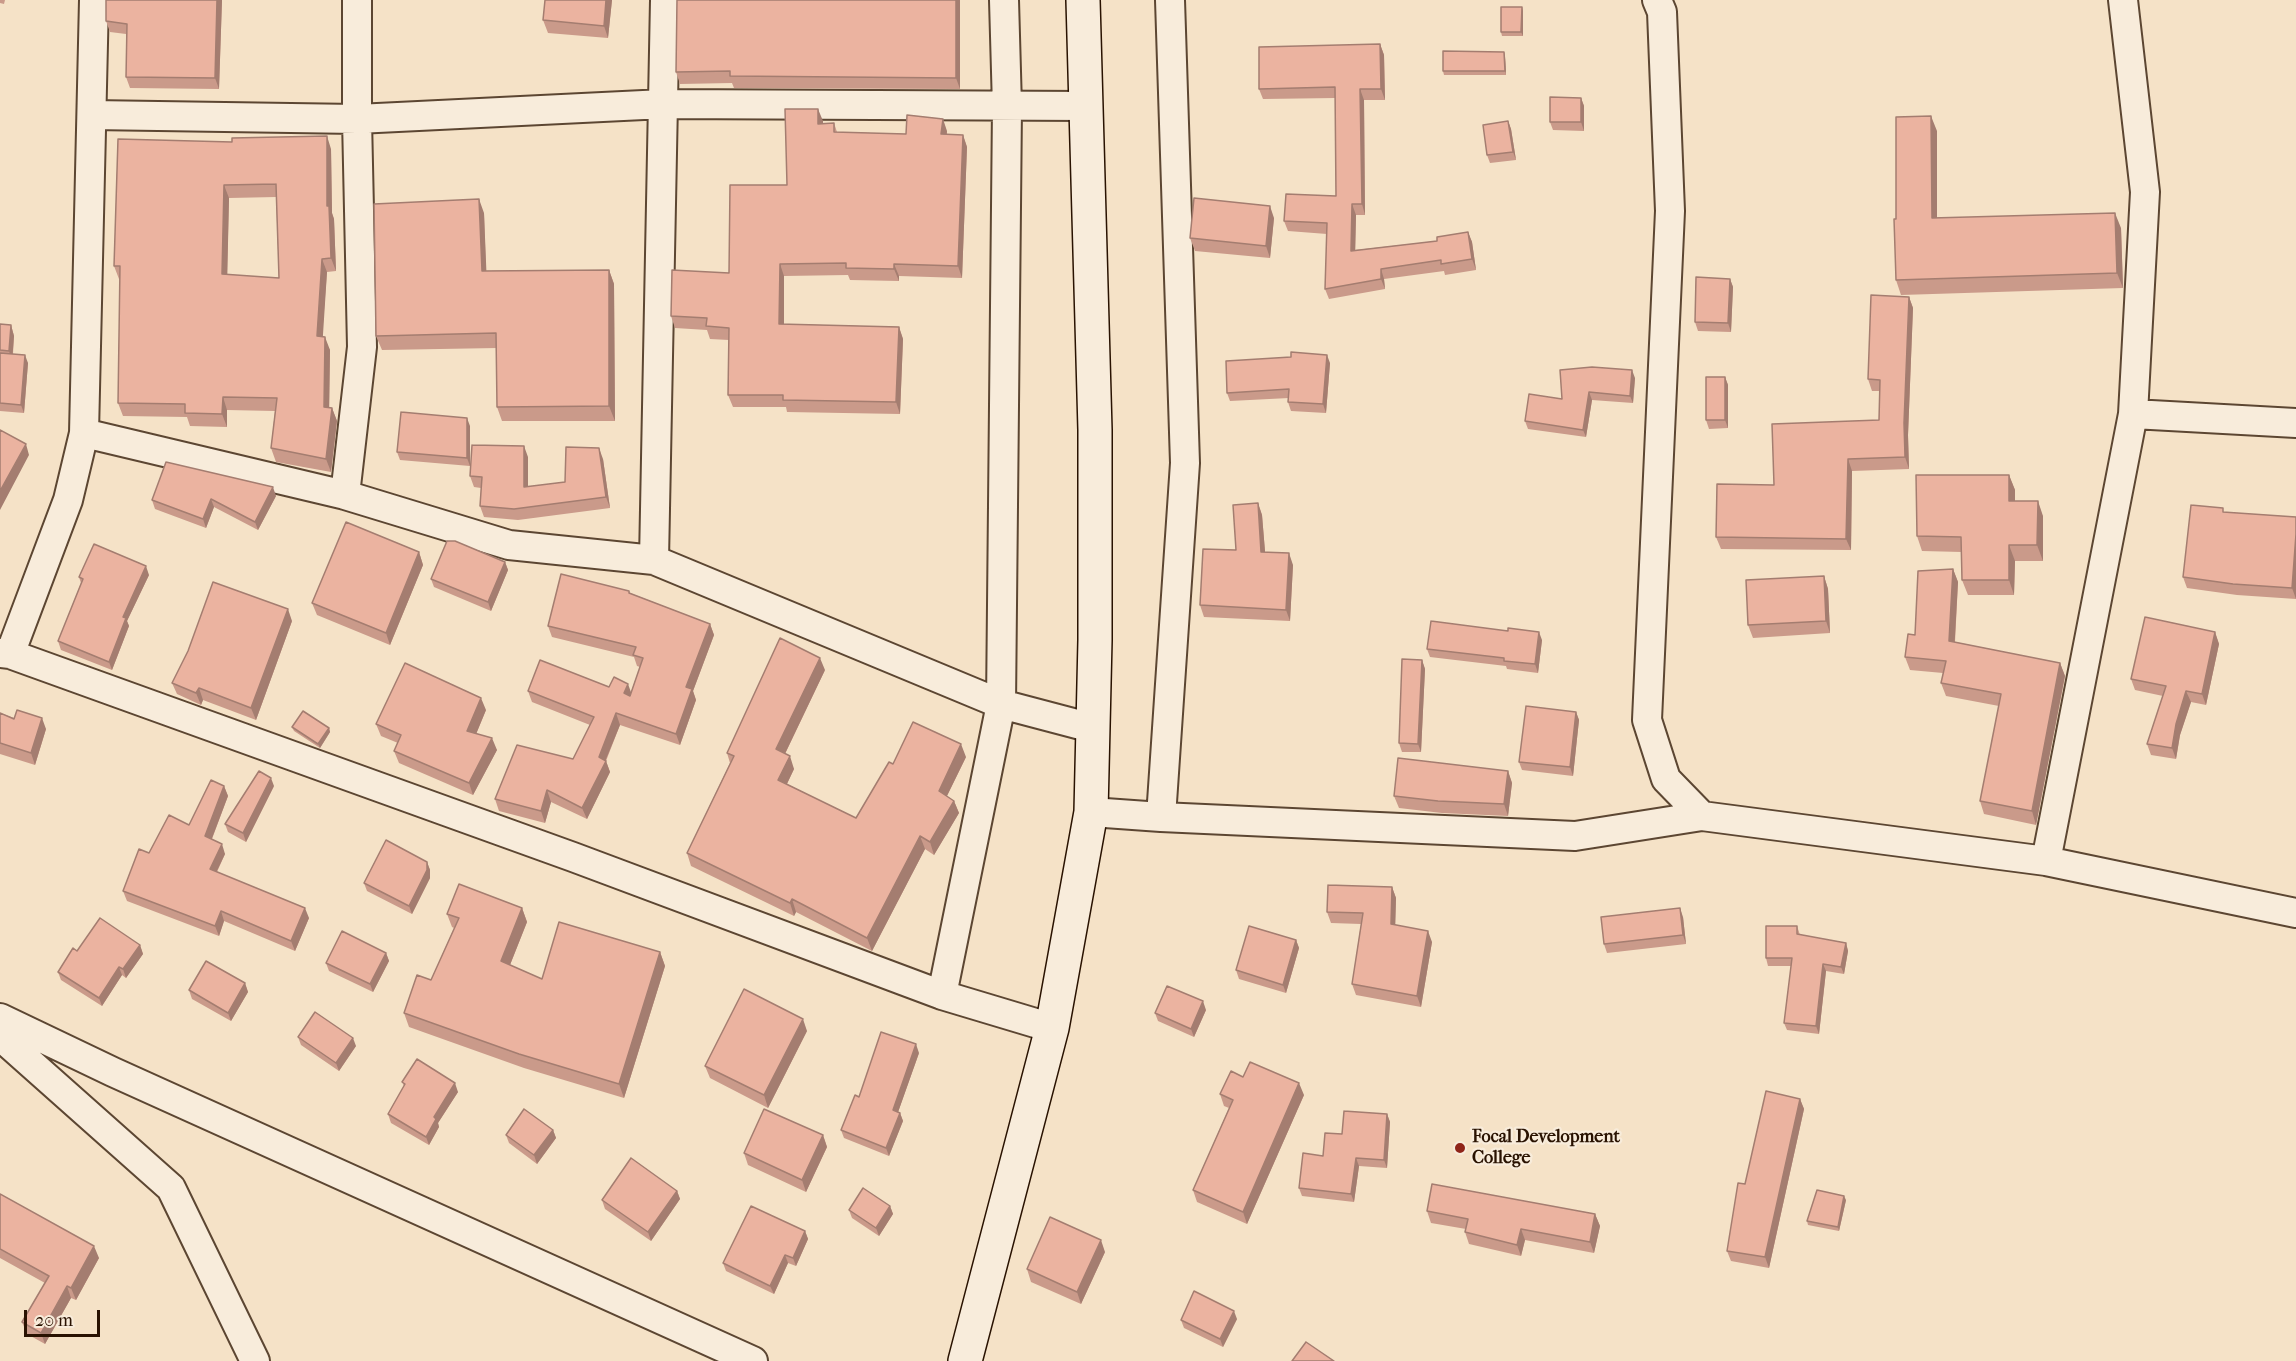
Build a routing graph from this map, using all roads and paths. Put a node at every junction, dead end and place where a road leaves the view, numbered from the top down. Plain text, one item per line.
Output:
1 (94, 0) edge
2 (357, 0) edge
3 (665, 0) edge
4 (1004, 0) edge
5 (1083, 0) edge
6 (1170, 0) edge
7 (1657, 0) edge
8 (2122, 0) edge
9 (664, 104) junction
10 (1087, 106) junction
11 (1007, 107) junction
12 (92, 115) junction
13 (357, 119) junction
14 (2133, 414) junction
15 (2296, 423) edge
16 (84, 433) junction
17 (345, 495) junction
18 (654, 560) junction
19 (5, 654) edge
20 (1001, 704) junction
21 (1092, 728) junction
22 (1091, 812) junction
23 (1702, 816) junction
24 (1161, 818) junction
25 (2046, 861) junction
26 (2296, 913) edge
27 (942, 994) junction
28 (0, 1018) edge
29 (1052, 1028) junction
30 (0, 1036) edge
31 (255, 1361) edge
32 (753, 1361) edge
33 (965, 1361) edge

1 - 12 street
2 - 13 street
3 - 9 street
4 - 11 street
5 - 10 main road
6 - 24 street
7 - 23 street
8 - 14 street
9 - 11 street
9 - 13 street
9 - 18 street
10 - 11 street
10 - 21 main road
11 - 20 street
12 - 13 street
12 - 16 street
13 - 17 street
14 - 15 street
14 - 25 street
16 - 17 street
16 - 19 street
17 - 18 street
18 - 20 street
19 - 27 street
20 - 21 street
20 - 27 street
21 - 22 main road
22 - 24 street
22 - 29 main road
23 - 24 street
23 - 25 street
25 - 26 street
27 - 29 street
28 - 32 street
29 - 33 main road
30 - 31 street

